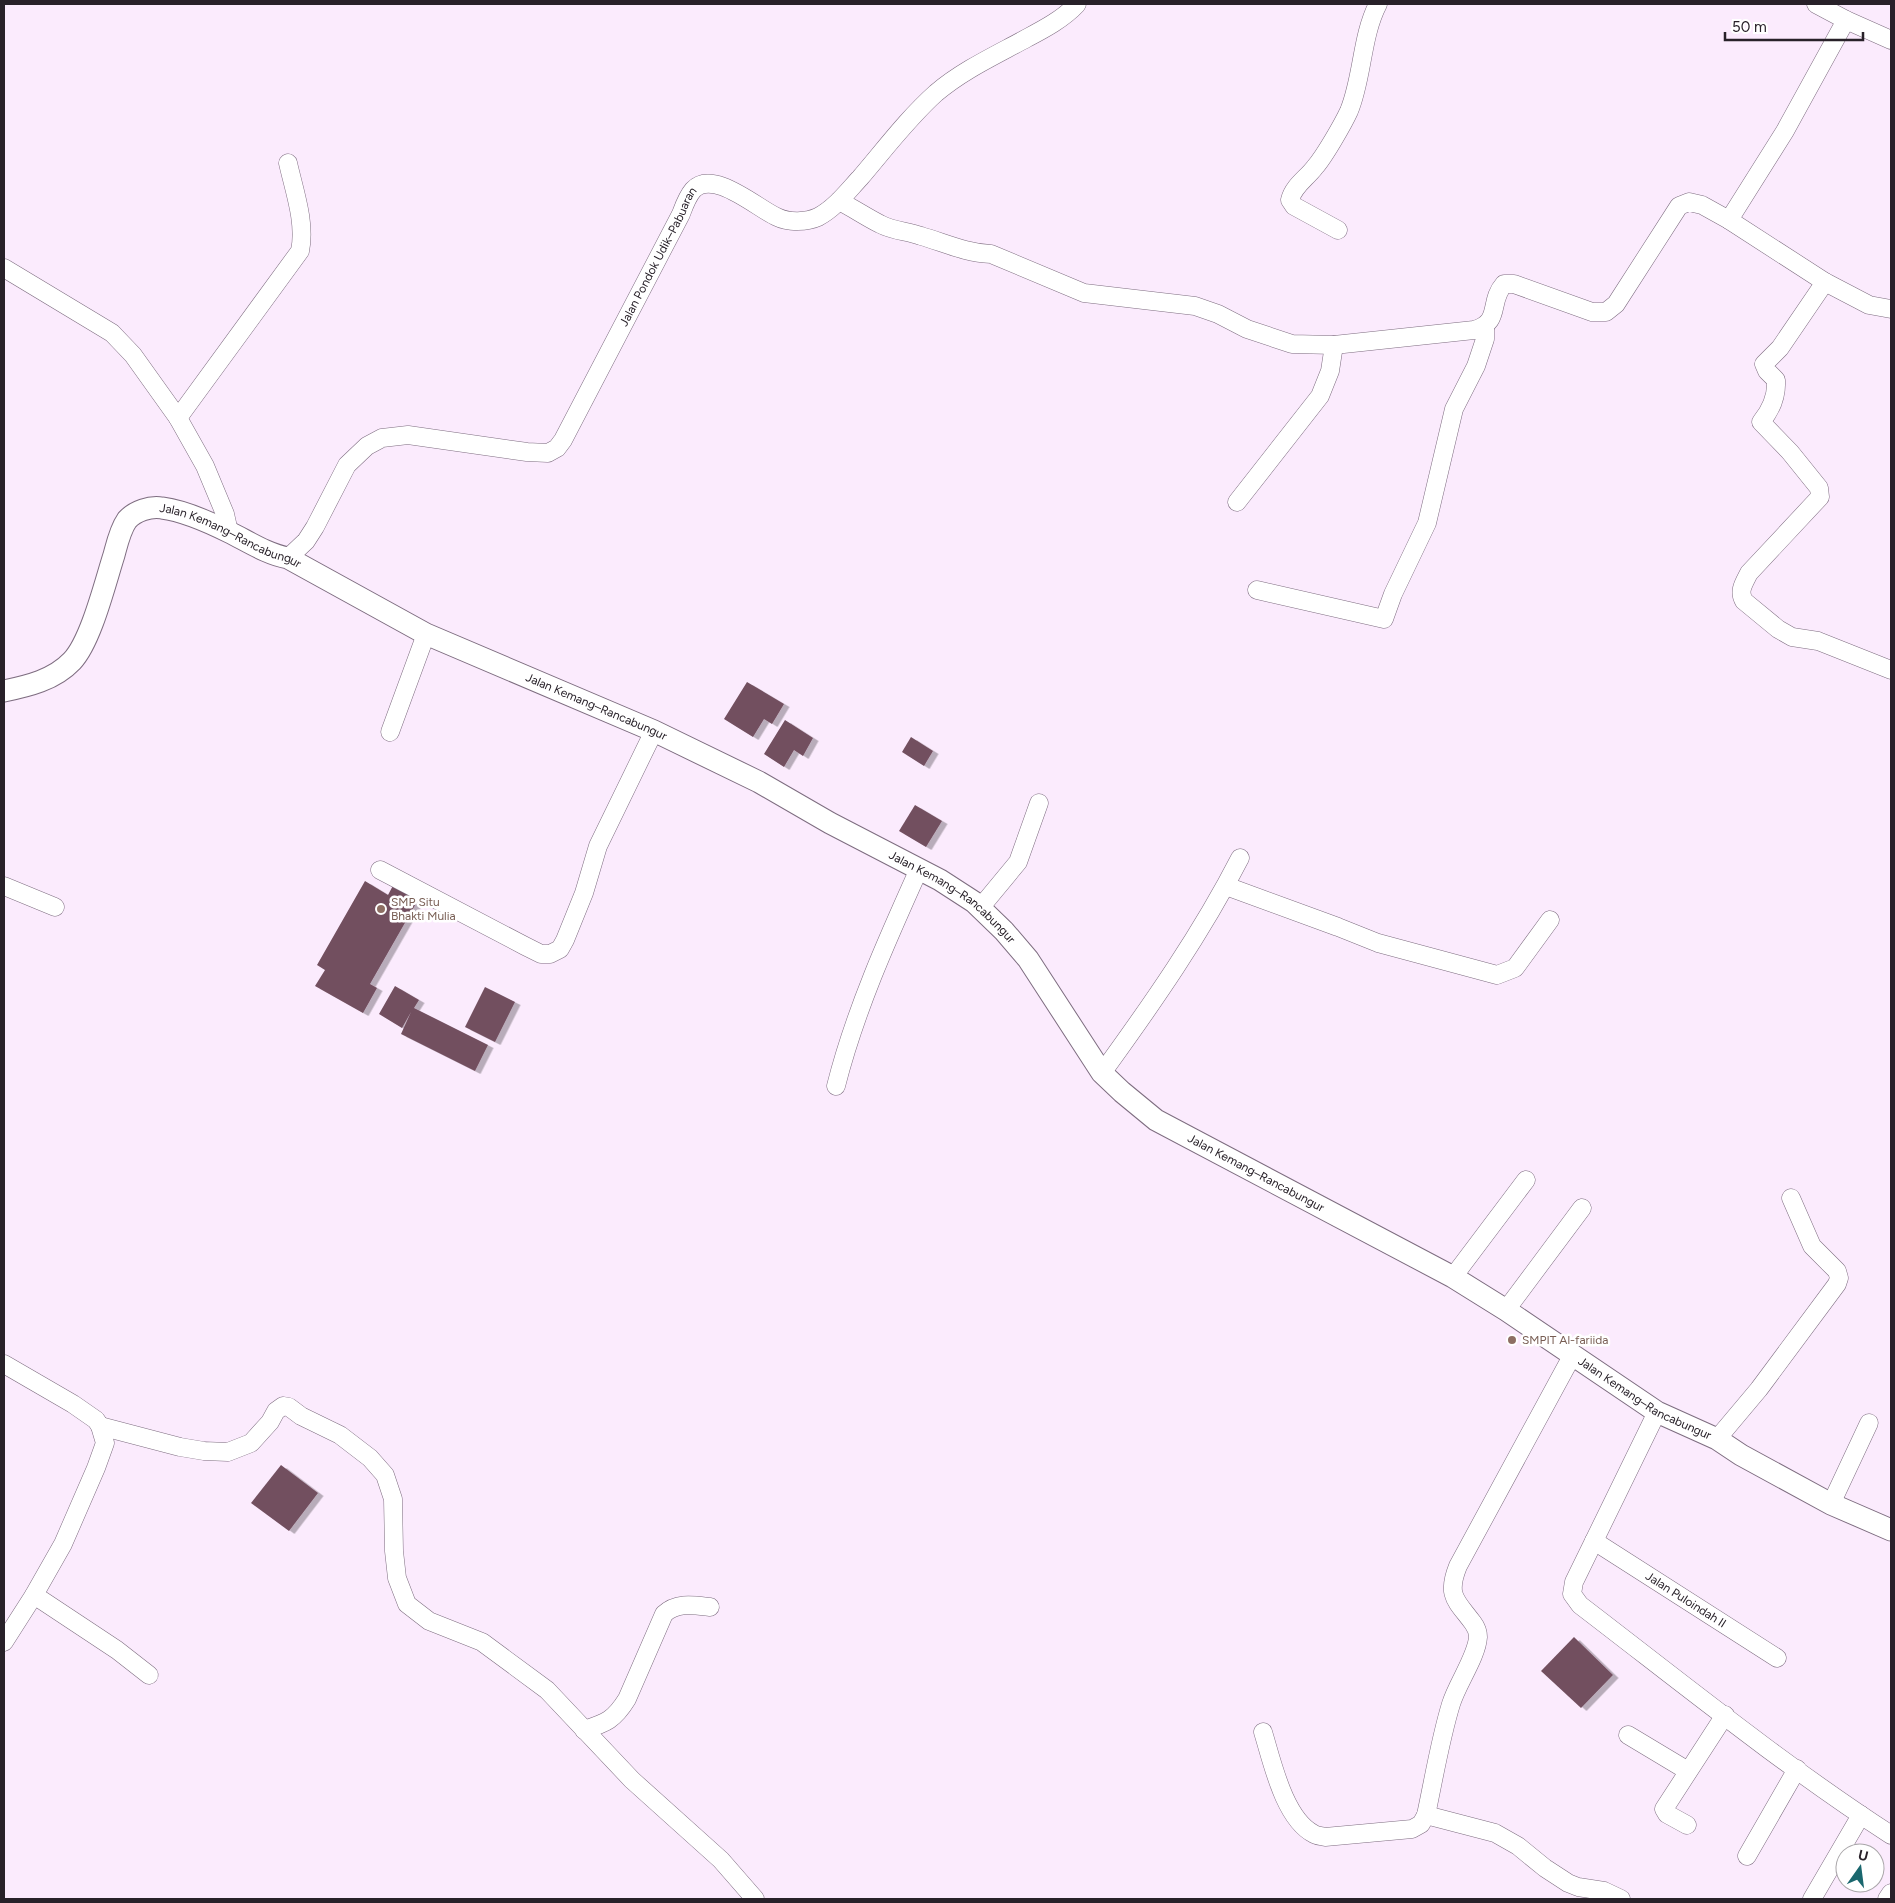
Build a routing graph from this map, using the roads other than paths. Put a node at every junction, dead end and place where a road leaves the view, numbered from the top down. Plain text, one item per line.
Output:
1 (1077, 4) edge
2 (1378, 4) edge
3 (1816, 4) edge
4 (1846, 20) junction
5 (1891, 40) edge
6 (288, 162) dead end
7 (840, 201) junction
8 (1729, 220) junction
9 (1338, 230) dead end
10 (4, 268) edge
11 (1825, 282) junction
12 (1891, 308) edge
13 (1486, 327) junction
14 (1334, 345) junction
15 (178, 418) junction
16 (1237, 502) dead end
17 (229, 532) junction
18 (288, 558) junction
19 (1257, 590) dead end
20 (426, 634) junction
21 (1891, 670) edge
22 (4, 691) edge
23 (654, 731) junction
24 (390, 732) dead end
25 (1039, 803) dead end
26 (1240, 858) dead end
27 (920, 869) junction
28 (380, 870) dead end
29 (4, 886) edge
30 (1226, 886) junction
31 (55, 907) dead end
32 (980, 908) junction
33 (1550, 920) dead end
34 (1102, 1073) junction
35 (836, 1086) dead end
36 (1526, 1180) dead end
37 (1791, 1198) dead end
38 (1582, 1208) dead end
39 (1453, 1277) junction
40 (1506, 1310) junction
41 (1572, 1356) junction
42 (4, 1364) edge
43 (1657, 1412) junction
44 (1869, 1423) dead end
45 (100, 1426) junction
46 (1717, 1439) junction
47 (1831, 1504) junction
48 (1891, 1530) edge
49 (1594, 1540) junction
50 (34, 1596) junction
51 (710, 1607) dead end
52 (4, 1642) edge
53 (1777, 1658) dead end
54 (149, 1675) dead end
55 (1725, 1715) junction
56 (584, 1730) junction
57 (1263, 1732) dead end
58 (1628, 1735) dead end
59 (1797, 1769) junction
60 (1688, 1771) junction
61 (1426, 1815) junction
62 (1861, 1815) junction
63 (1687, 1824) dead end
64 (1891, 1835) edge
65 (1747, 1856) dead end
66 (1891, 1893) edge
67 (755, 1899) edge
68 (1621, 1899) edge
69 (1812, 1899) edge
70 (1887, 1899) edge

1 - 7 street, Jalan Pondok Udik–Pabuaran
2 - 9 street
3 - 4 street
4 - 5 street
4 - 8 street
6 - 15 street
7 - 14 street
7 - 18 street, Jalan Pondok Udik–Pabuaran
8 - 11 street
8 - 13 street
10 - 15 street
11 - 12 street
11 - 21 street
13 - 14 street
13 - 19 street
14 - 16 street
15 - 17 street
17 - 18 street, Jalan Kemang–Rancabungur
17 - 22 street, Jalan Kemang–Rancabungur
18 - 20 street, Jalan Kemang–Rancabungur
20 - 23 street, Jalan Kemang–Rancabungur
20 - 24 street
23 - 27 street, Jalan Kemang–Rancabungur
23 - 28 street
25 - 32 street
26 - 30 street
27 - 32 street, Jalan Kemang–Rancabungur
27 - 35 street
29 - 31 street
30 - 33 street
30 - 34 street
32 - 34 street, Jalan Kemang–Rancabungur
34 - 39 street, Jalan Kemang–Rancabungur
36 - 39 street
37 - 46 street
38 - 40 street
39 - 40 street, Jalan Kemang–Rancabungur
40 - 41 street, Jalan Kemang–Rancabungur
41 - 43 street, Jalan Kemang–Rancabungur
41 - 61 street
42 - 45 street
43 - 46 street, Jalan Kemang–Rancabungur
43 - 49 street
44 - 47 street
45 - 50 street
45 - 56 street
46 - 47 street, Jalan Kemang–Rancabungur
47 - 48 street, Jalan Kemang–Rancabungur
49 - 53 street, Jalan Puloindah II
49 - 55 street
50 - 52 street
50 - 54 street
51 - 56 street
55 - 59 street
55 - 60 street
56 - 67 street
57 - 61 street
58 - 60 street
59 - 62 street
59 - 65 street
60 - 63 street
61 - 68 street
62 - 64 street
62 - 69 street
66 - 70 street

